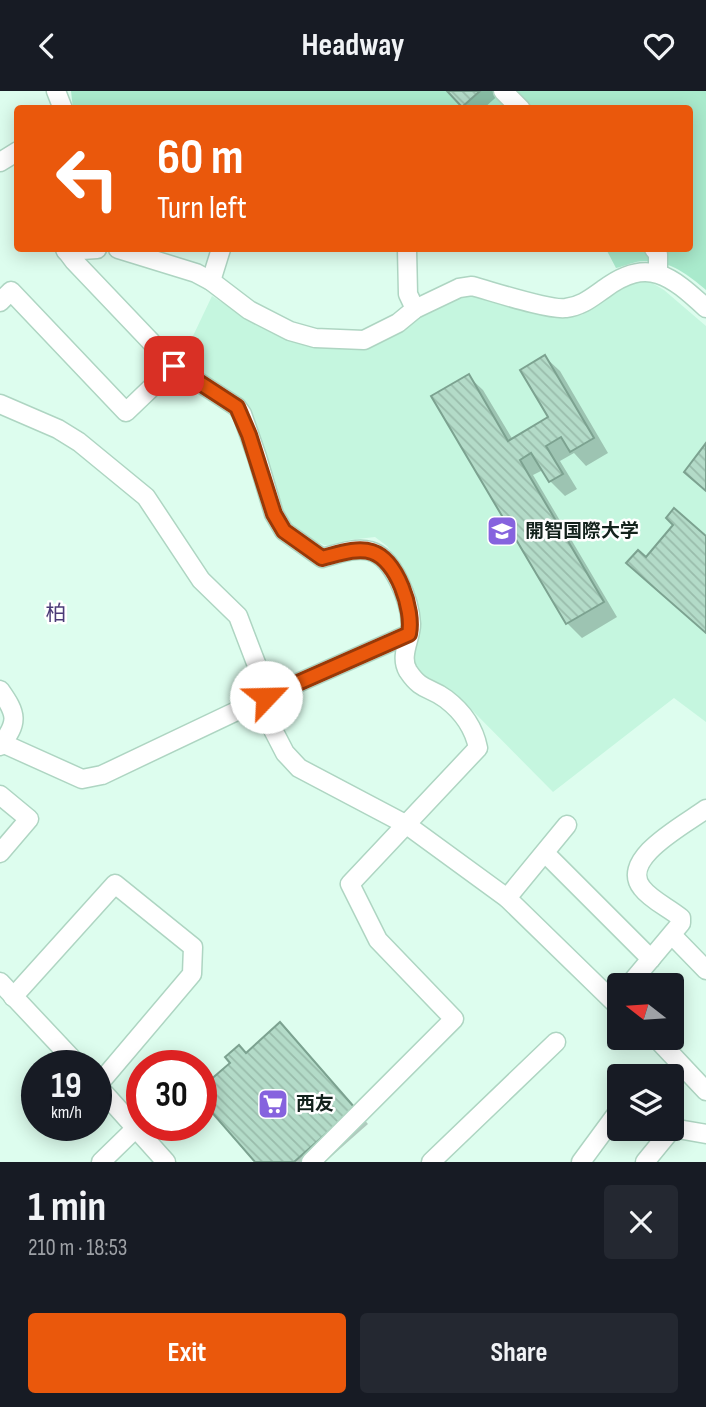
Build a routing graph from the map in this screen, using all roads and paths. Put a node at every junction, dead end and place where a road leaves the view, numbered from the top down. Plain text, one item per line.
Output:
1 (503, 91) edge
2 (517, 105) edge
3 (67, 252) edge
4 (128, 252) edge
5 (220, 252) edge
6 (407, 252) edge
7 (656, 252) edge
8 (658, 272) junction
9 (211, 281) junction
10 (0, 302) edge
11 (706, 308) edge
12 (415, 309) junction
13 (174, 366) junction
14 (0, 404) edge
15 (409, 634) junction
16 (0, 690) edge
17 (266, 697) junction
18 (1, 744) edge
19 (0, 795) edge
20 (706, 809) edge
21 (407, 825) junction
22 (567, 825) dead end
23 (0, 853) edge
24 (545, 853) junction
25 (507, 898) junction
26 (671, 935) junction
27 (651, 959) junction
28 (706, 970) edge
29 (639, 973) edge
30 (0, 982) edge
31 (607, 993) edge
32 (13, 997) junction
33 (556, 1042) dead end
34 (64, 1050) edge
35 (667, 1050) edge
36 (112, 1067) edge
37 (706, 1091) edge
38 (112, 1101) edge
39 (126, 1115) edge
40 (607, 1127) edge
41 (684, 1130) edge
42 (706, 1134) edge
43 (126, 1138) edge
44 (149, 1141) edge
45 (662, 1141) edge
46 (101, 1162) edge
47 (166, 1162) edge
48 (311, 1162) edge
49 (431, 1162) edge
50 (581, 1162) edge
51 (645, 1162) edge

1 - 2 street
3 - 13 street
4 - 9 street
5 - 9 street
6 - 12 street
7 - 8 street
8 - 11 street
8 - 12 street
9 - 12 street
10 - 13 street
13 - 15 street
14 - 17 street
15 - 17 street
15 - 21 street
16 - 18 street
17 - 18 street
17 - 21 street
19 - 23 street
20 - 26 street
21 - 25 street
21 - 48 street
22 - 24 street
24 - 25 street
24 - 27 street
25 - 31 street
26 - 27 street
26 - 28 street
27 - 29 street
30 - 32 street
32 - 34 street
32 - 36 street
33 - 49 street
35 - 37 street
38 - 39 street
40 - 50 street
41 - 42 street
43 - 46 street
44 - 47 street
45 - 51 street

